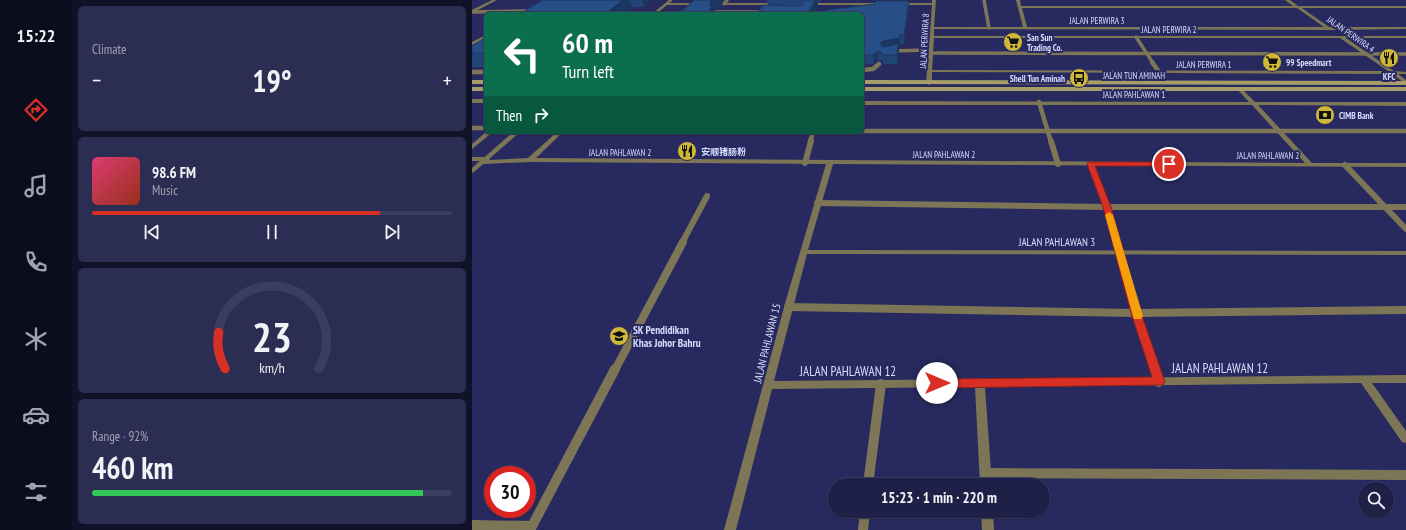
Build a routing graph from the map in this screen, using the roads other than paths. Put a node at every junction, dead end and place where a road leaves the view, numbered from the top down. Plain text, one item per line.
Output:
1 (495, 0) edge
2 (670, 0) edge
3 (727, 0) edge
4 (984, 0) edge
5 (1018, 0) edge
6 (1287, 0) edge
7 (847, 2) edge
8 (889, 2) edge
9 (934, 2) edge
10 (666, 4) junction
11 (702, 4) edge
12 (710, 4) edge
13 (724, 4) junction
14 (769, 4) junction
15 (784, 4) edge
16 (800, 4) edge
17 (896, 4) edge
18 (1297, 6) junction
19 (1020, 7) junction
20 (1406, 7) edge
21 (529, 10) joint
22 (472, 12) edge
23 (526, 12) edge
24 (656, 12) edge
25 (716, 12) edge
26 (763, 12) junction
27 (771, 12) edge
28 (932, 28) junction
29 (989, 28) junction
30 (1025, 28) junction
31 (1328, 28) junction
32 (1406, 28) edge
33 (484, 37) edge
34 (932, 37) junction
35 (1136, 37) junction
36 (1341, 37) junction
37 (1406, 37) edge
38 (472, 45) edge
39 (479, 46) edge
40 (931, 51) junction
41 (884, 53) edge
42 (1147, 53) junction
43 (1365, 54) junction
44 (1406, 54) edge
45 (879, 64) dead end
46 (864, 70) edge
47 (930, 71) junction
48 (472, 72) edge
49 (484, 72) edge
50 (1159, 72) junction
51 (1392, 73) junction
52 (1406, 73) edge
53 (472, 82) edge
54 (484, 82) edge
55 (864, 82) edge
56 (1406, 82) edge
57 (929, 83) junction
58 (472, 89) edge
59 (484, 89) edge
60 (864, 89) edge
61 (1240, 89) junction
62 (1406, 90) edge
63 (472, 101) edge
64 (484, 101) edge
65 (864, 102) edge
66 (1040, 102) junction
67 (1253, 103) junction
68 (1406, 104) edge
69 (472, 128) edge
70 (484, 128) edge
71 (1277, 130) junction
72 (864, 131) edge
73 (1048, 131) junction
74 (1406, 131) edge
75 (488, 134) edge
76 (515, 134) edge
77 (558, 134) edge
78 (812, 134) edge
79 (472, 147) edge
80 (472, 159) edge
81 (484, 160) junction
82 (530, 160) junction
83 (830, 162) junction
84 (805, 163) junction
85 (1058, 164) junction
86 (1091, 164) junction
87 (1310, 164) junction
88 (1344, 165) junction
89 (1406, 165) edge
90 (472, 171) edge
91 (706, 196) dead end
92 (817, 203) junction
93 (1384, 206) junction
94 (1406, 206) edge
95 (1107, 207) junction
96 (1406, 228) edge
97 (804, 252) junction
98 (1120, 253) junction
99 (1406, 253) edge
100 (788, 307) junction
101 (1406, 310) edge
102 (1136, 313) junction
103 (1406, 379) edge
104 (1364, 380) junction
105 (1159, 382) junction
106 (980, 383) junction
107 (769, 384) junction
108 (881, 384) junction
109 (1406, 439) edge
110 (985, 473) junction
111 (1406, 475) edge
112 (869, 478) edge
113 (985, 478) edge
114 (864, 518) edge
115 (987, 518) edge
116 (472, 525) edge
117 (531, 528) edge
118 (730, 530) edge
119 (863, 530) edge
120 (988, 530) edge

1 - 22 street
2 - 10 street
3 - 13 lane
4 - 29 lane
5 - 19 street
6 - 18 street, JALAN PERWIRA 4
7 - 8 street
7 - 16 street
9 - 17 street
9 - 28 street, JALAN PERWIRA 8
10 - 11 street
10 - 24 street
12 - 13 street
13 - 14 street
14 - 15 street
14 - 26 lane
18 - 19 street
18 - 20 street
18 - 31 street, JALAN PERWIRA 4
19 - 30 street
21 - 22 lane
21 - 23 street
25 - 26 lane
26 - 27 lane
28 - 29 street, JALAN PERWIRA 3
28 - 34 street, JALAN PERWIRA 8
29 - 30 street, JALAN PERWIRA 3
30 - 31 street, JALAN PERWIRA 3
31 - 32 street, JALAN PERWIRA 3
31 - 36 street, JALAN PERWIRA 4
33 - 38 street
34 - 35 street, JALAN PERWIRA 2
34 - 40 street, JALAN PERWIRA 8
35 - 36 street, JALAN PERWIRA 2
35 - 42 lane
36 - 37 street, JALAN PERWIRA 2
36 - 43 street, JALAN PERWIRA 4
38 - 39 lane
40 - 41 lane
40 - 42 lane
40 - 47 street, JALAN PERWIRA 8
42 - 43 lane
42 - 50 lane
43 - 44 lane
43 - 51 street, JALAN PERWIRA 4
45 - 46 lane
47 - 50 street, JALAN PERWIRA 1
47 - 57 street, JALAN PERWIRA 8
48 - 49 lane
50 - 51 street, JALAN PERWIRA 1
51 - 52 street, JALAN PERWIRA 1
51 - 56 street, JALAN PERWIRA 4
53 - 54 main road
55 - 57 main road, JALAN TUN AMINAH
56 - 57 main road, JALAN TUN AMINAH
58 - 59 main road
60 - 61 main road, JALAN TUN AMINAH
61 - 62 main road, JALAN TUN AMINAH
61 - 67 street
63 - 64 street
65 - 66 street, JALAN PAHLAWAN 1
66 - 67 street, JALAN PAHLAWAN 1
66 - 73 lane
67 - 68 street, JALAN PAHLAWAN 1
67 - 71 street
69 - 70 lane
71 - 73 lane
71 - 74 lane
71 - 87 street
72 - 73 lane
73 - 85 lane
75 - 79 street
76 - 81 street
77 - 82 street
78 - 84 lane
80 - 81 street, JALAN PAHLAWAN 2
81 - 82 street, JALAN PAHLAWAN 2
81 - 90 street
82 - 84 street, JALAN PAHLAWAN 2
83 - 84 street, JALAN PAHLAWAN 2
83 - 85 street, JALAN PAHLAWAN 2
83 - 92 street, JALAN PAHLAWAN 15
85 - 86 street, JALAN PAHLAWAN 2
86 - 87 street, JALAN PAHLAWAN 2
86 - 95 lane
87 - 88 street, JALAN PAHLAWAN 2
88 - 89 street, JALAN PAHLAWAN 2
88 - 93 lane
91 - 117 lane
92 - 95 lane
92 - 97 street, JALAN PAHLAWAN 15
93 - 94 lane
93 - 95 lane
93 - 96 lane
95 - 98 lane
97 - 98 street, JALAN PAHLAWAN 3
97 - 100 street, JALAN PAHLAWAN 15
98 - 99 street, JALAN PAHLAWAN 3
98 - 102 lane
100 - 102 lane
100 - 107 street, JALAN PAHLAWAN 15
101 - 102 lane
102 - 105 lane
103 - 104 street, JALAN PAHLAWAN 12
104 - 105 street, JALAN PAHLAWAN 12
104 - 109 street
105 - 106 street, JALAN PAHLAWAN 12
106 - 108 street, JALAN PAHLAWAN 12
106 - 110 street
107 - 108 street, JALAN PAHLAWAN 12
107 - 118 street, JALAN PAHLAWAN 15
108 - 112 lane
110 - 111 lane
110 - 113 street
114 - 119 lane
115 - 120 street
116 - 117 lane

